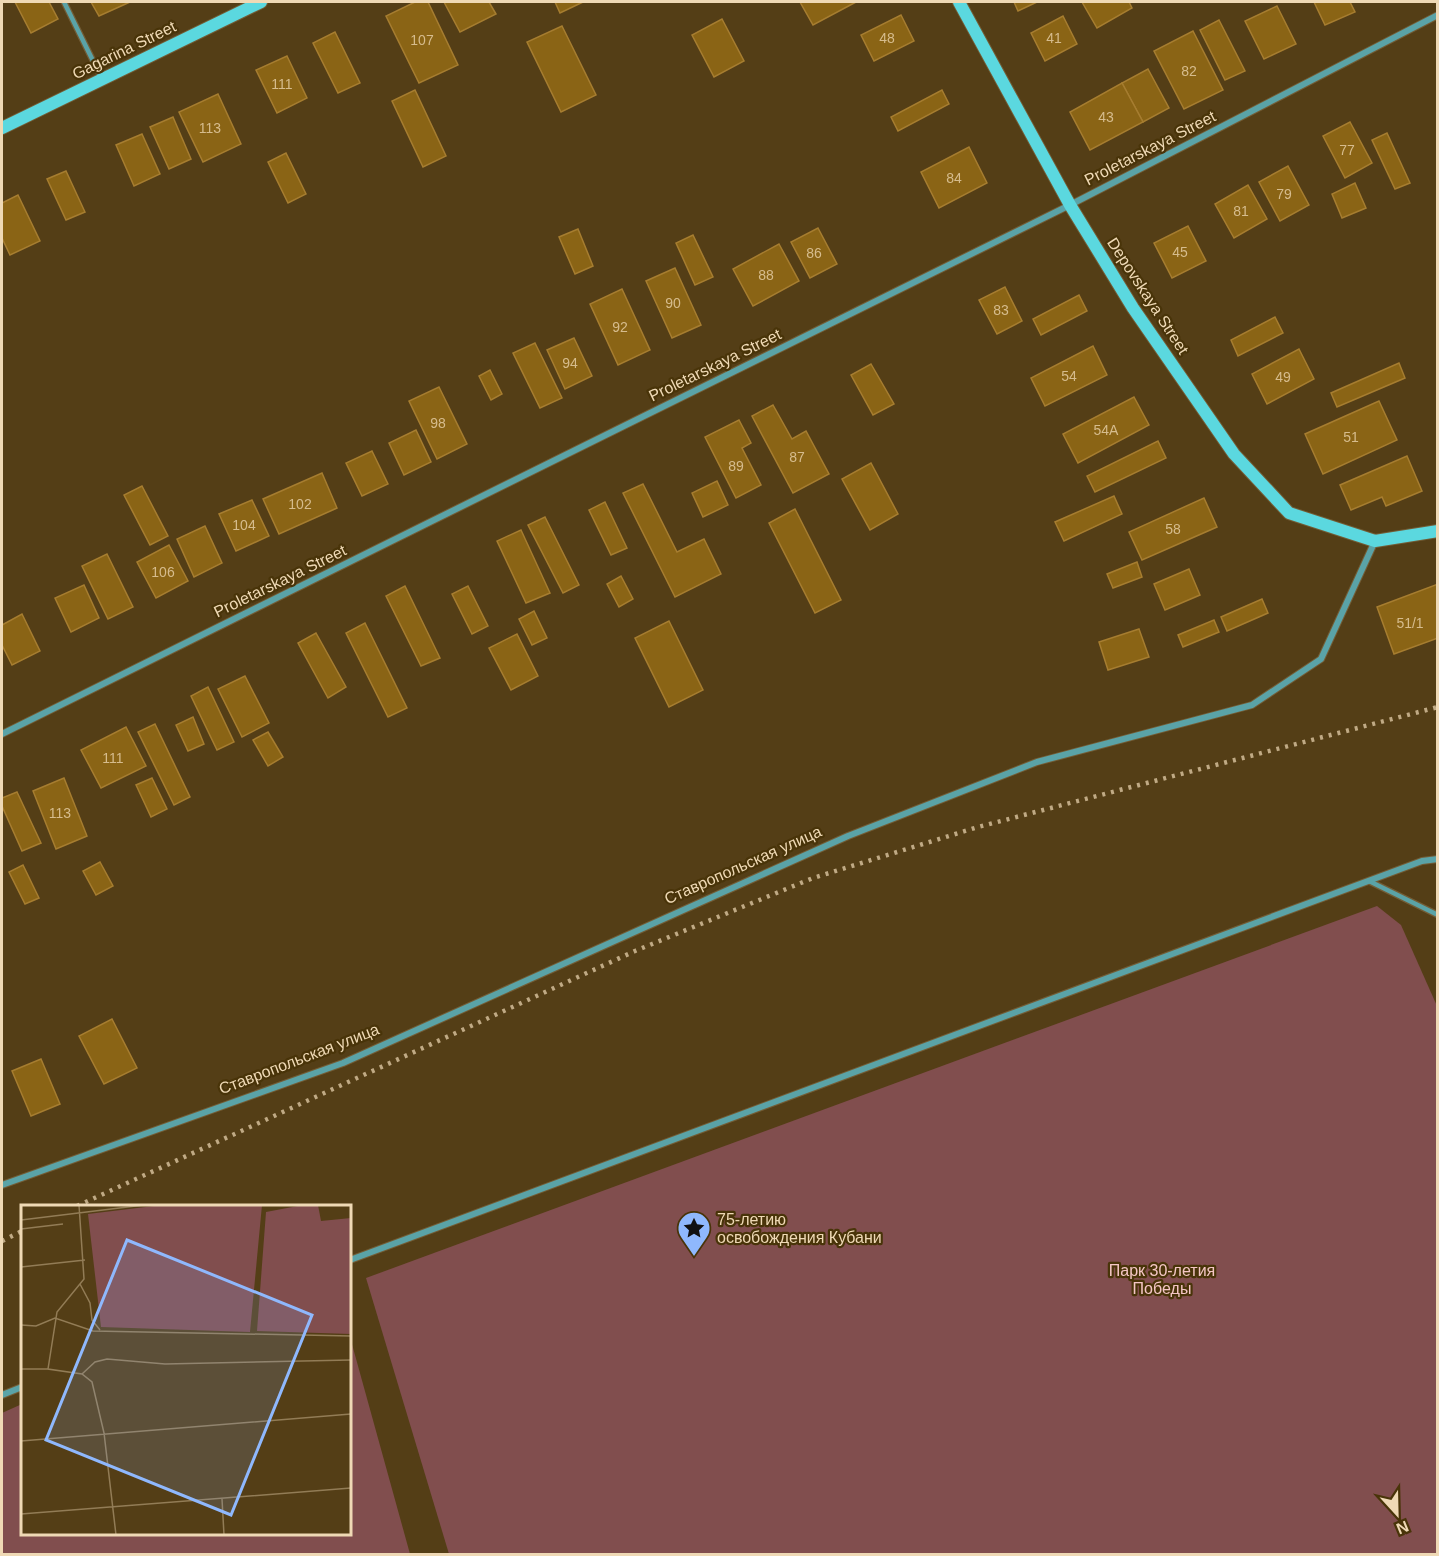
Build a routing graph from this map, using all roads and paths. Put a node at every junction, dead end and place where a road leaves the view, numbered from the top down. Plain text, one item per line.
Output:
1 (64, 2) edge
2 (261, 2) edge
3 (959, 2) edge
4 (1437, 15) edge
5 (102, 80) junction
6 (2, 128) edge
7 (1070, 205) junction
8 (1437, 531) edge
9 (1375, 540) junction
10 (2, 734) edge
11 (1437, 859) edge
12 (1369, 881) junction
13 (1437, 915) edge
14 (2, 1185) edge
15 (351, 1260) edge
16 (21, 1387) edge
17 (2, 1395) edge

1 - 5 lane
2 - 5 main road, Gagarina Street
3 - 7 main road, Depovskaya Street
4 - 7 street, Proletarskaya Street
5 - 6 main road, Gagarina Street
7 - 9 main road, Depovskaya Street
7 - 10 street, Proletarskaya Street
8 - 9 main road
9 - 14 street, Ставропольская улица
11 - 12 street
12 - 13 lane
12 - 15 street
16 - 17 street

